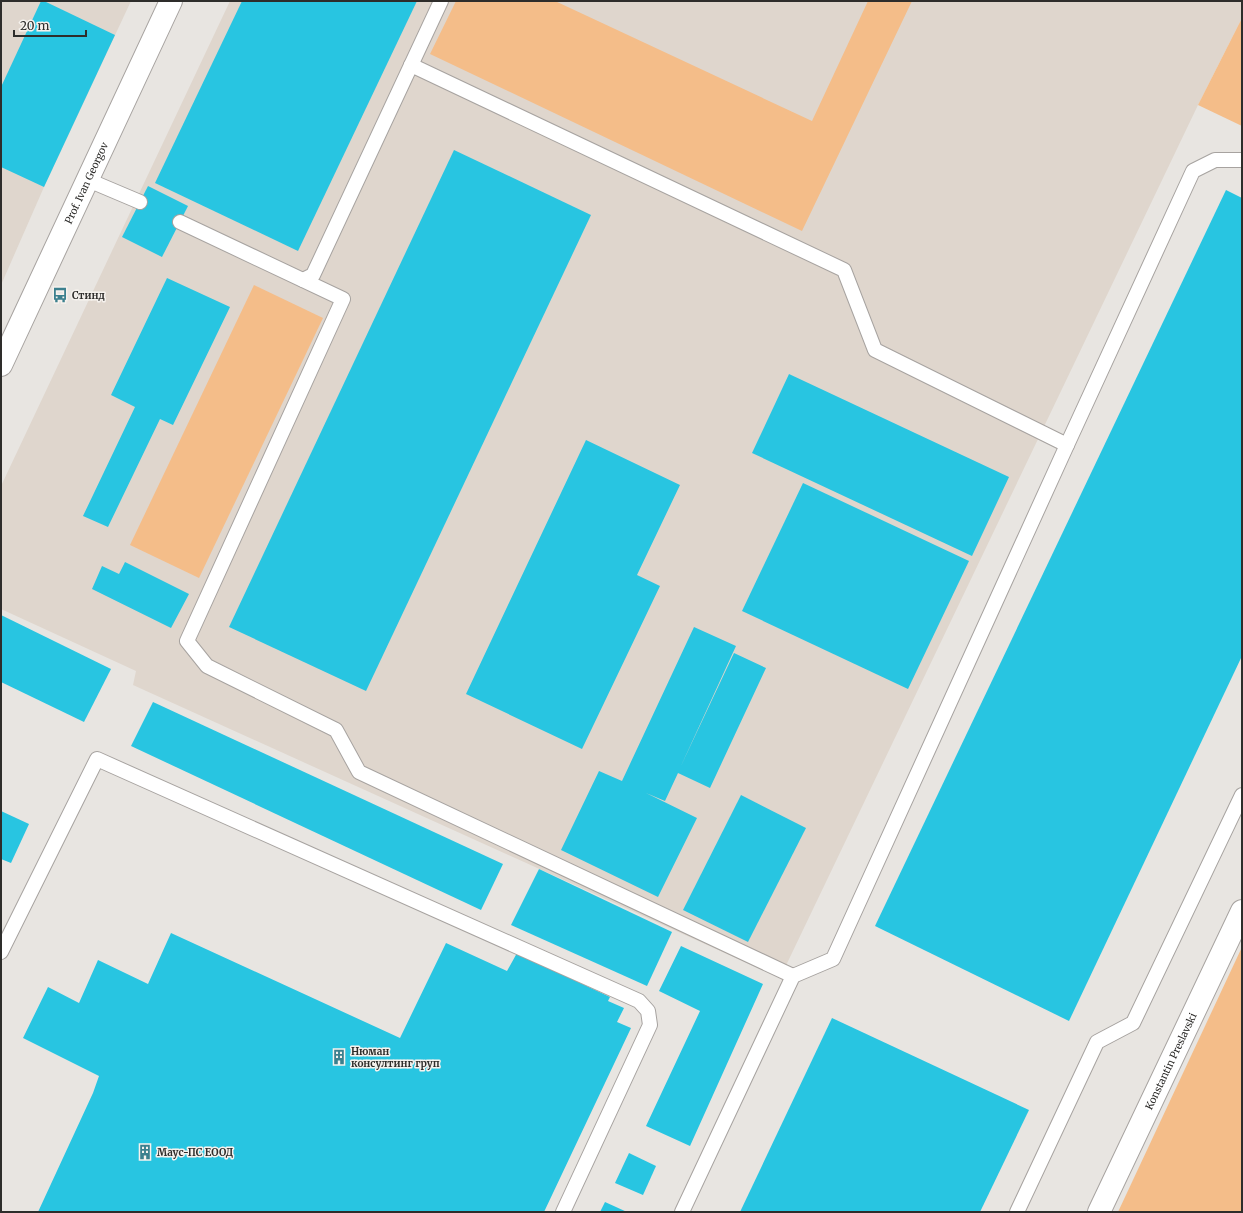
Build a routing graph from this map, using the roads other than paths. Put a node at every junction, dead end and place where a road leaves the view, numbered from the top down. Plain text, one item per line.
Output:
1 (171, 1) edge
2 (441, 1) edge
3 (411, 65) junction
4 (1242, 160) edge
5 (88, 180) junction
6 (140, 202) dead end
7 (180, 222) dead end
8 (303, 280) junction
9 (1, 365) edge
10 (1067, 445) junction
11 (1242, 795) edge
12 (1242, 911) edge
13 (1, 952) edge
14 (793, 976) junction
15 (563, 1212) edge
16 (682, 1212) edge
17 (1017, 1212) edge
18 (1099, 1212) edge

1 - 5 street, Prof. Ivan Georgov
2 - 3 lane
3 - 8 lane
3 - 10 lane
4 - 10 lane
5 - 6 lane
5 - 9 street, Prof. Ivan Georgov
7 - 8 lane
8 - 14 lane
10 - 14 lane
11 - 17 lane
12 - 18 street, Konstantin Preslavski
13 - 15 lane
14 - 16 lane

